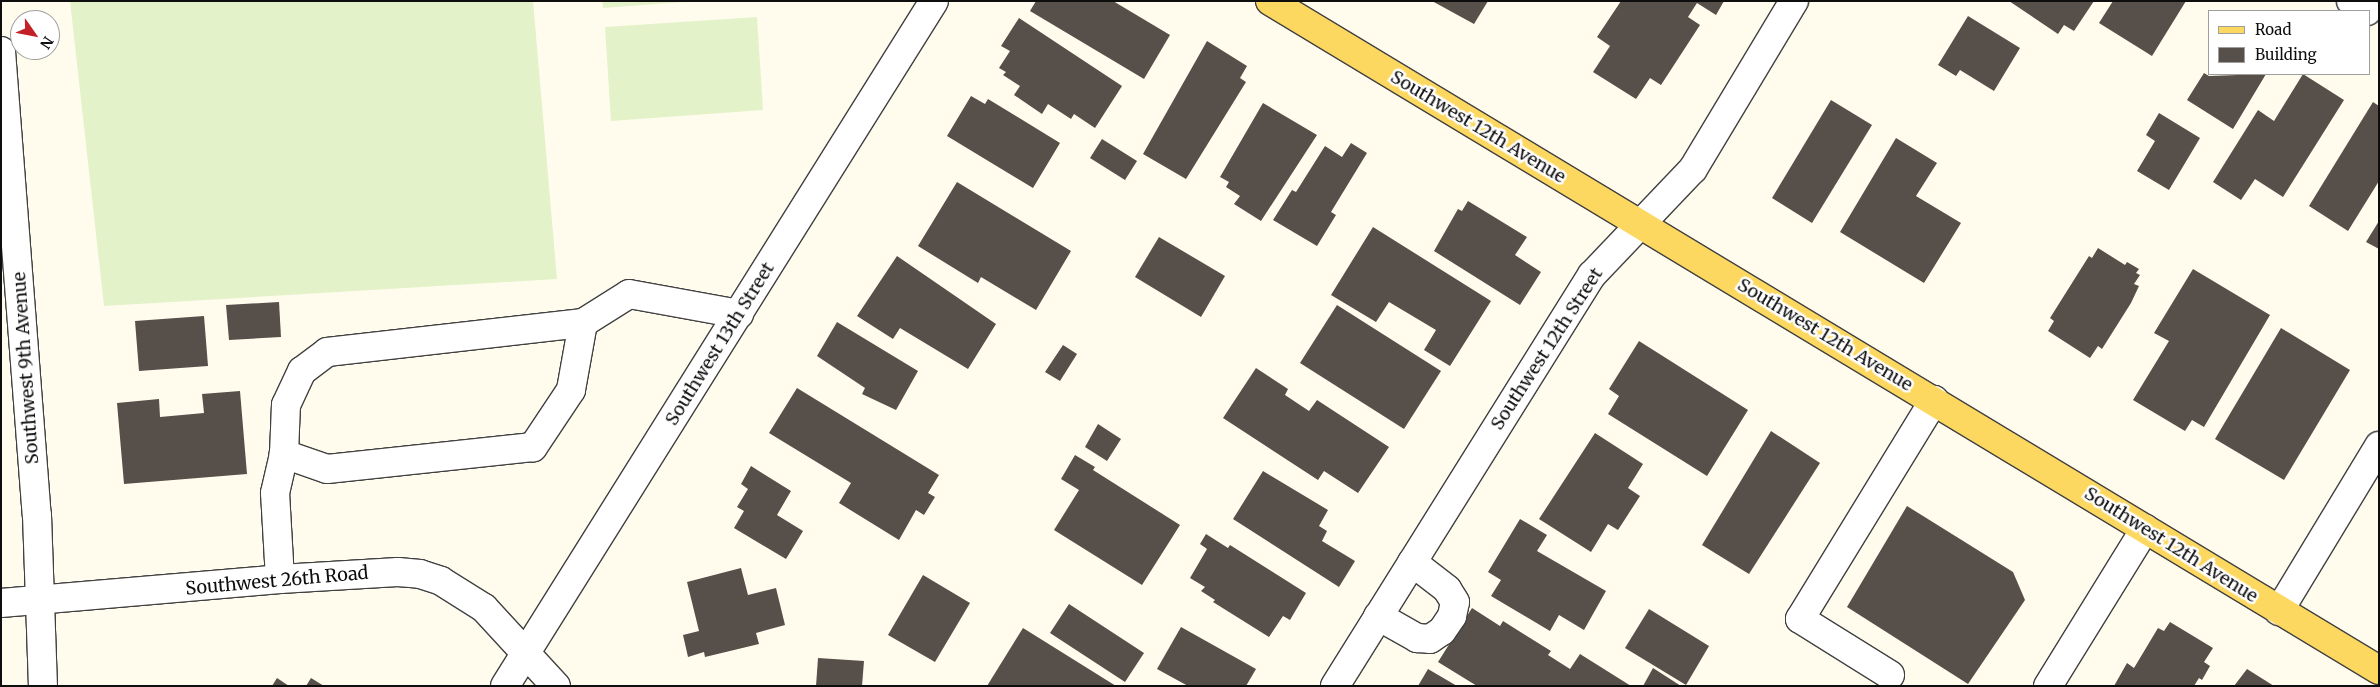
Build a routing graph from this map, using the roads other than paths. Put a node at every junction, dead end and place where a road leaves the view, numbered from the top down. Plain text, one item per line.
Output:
1 (934, 1) edge
2 (1270, 1) edge
3 (1794, 1) edge
4 (2351, 1) edge
5 (2365, 10) edge
6 (1, 51) edge
7 (1639, 225) junction
8 (740, 314) junction
9 (583, 323) junction
10 (1934, 400) junction
11 (2379, 446) edge
12 (284, 454) junction
13 (2145, 529) junction
14 (1412, 562) junction
15 (280, 579) junction
16 (39, 601) junction
17 (1, 603) edge
18 (2279, 611) junction
19 (1378, 616) junction
20 (524, 654) junction
21 (2379, 670) edge
22 (1890, 675) dead end
23 (43, 686) edge
24 (505, 686) edge
25 (556, 686) edge
26 (1335, 686) edge
27 (2048, 686) edge

1 - 8 street, Southwest 13th Street
2 - 7 main road, Southwest 12th Avenue
3 - 7 street, Southwest 12th Street
4 - 5 street
6 - 16 street, Southwest 9th Avenue
7 - 10 main road, Southwest 12th Avenue
7 - 14 street, Southwest 12th Street
8 - 9 street
8 - 20 street, Southwest 13th Street
9 - 12 street
9 - 12 street
10 - 13 main road, Southwest 12th Avenue
10 - 22 street
11 - 18 street
12 - 15 street
13 - 18 main road, Southwest 12th Avenue
13 - 27 street
14 - 19 street, Southwest 12th Street
14 - 19 street
15 - 16 street, Southwest 26th Road
15 - 20 street, Southwest 26th Road
16 - 17 street, Southwest 26th Road
16 - 23 street, Southwest 9th Avenue
18 - 21 main road, Southwest 12th Avenue
19 - 26 street, Southwest 12th Street
20 - 24 street, Southwest 13th Street
20 - 25 street, Southwest 26th Road

